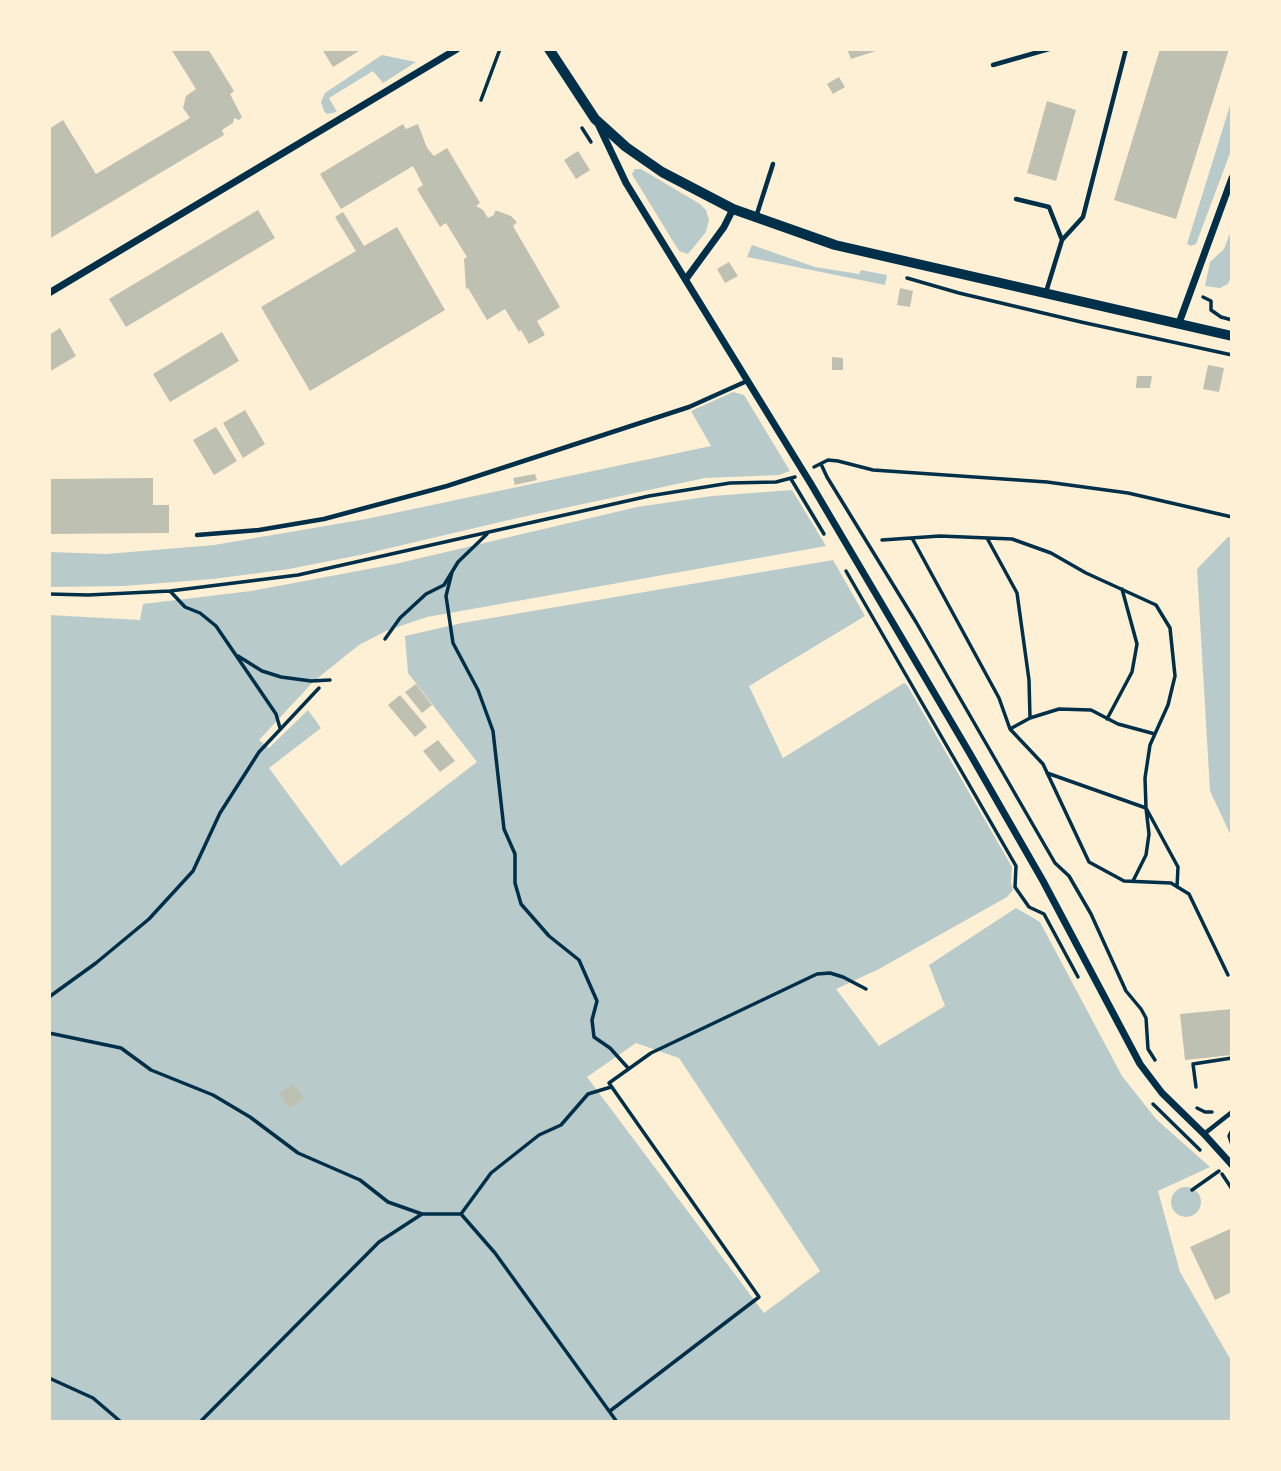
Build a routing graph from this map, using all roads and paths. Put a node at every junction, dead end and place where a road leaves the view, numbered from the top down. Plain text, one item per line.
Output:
1 (457, 49) edge
2 (500, 49) edge
3 (549, 49) edge
4 (1049, 49) edge
5 (1126, 49) edge
6 (992, 65) dead end
7 (481, 100) dead end
8 (596, 119) junction
9 (773, 164) dead end
10 (1232, 178) edge
11 (1016, 198) dead end
12 (733, 209) junction
13 (755, 218) junction
14 (1062, 240) junction
15 (903, 276) dead end
16 (686, 279) junction
17 (49, 293) edge
18 (1046, 293) junction
19 (1203, 297) dead end
20 (1232, 320) edge
21 (1179, 323) junction
22 (1232, 336) edge
23 (1232, 355) edge
24 (748, 381) junction
25 (821, 463) dead end
26 (873, 470) dead end
27 (791, 479) dead end
28 (763, 482) dead end
29 (1232, 517) edge
30 (490, 532) junction
31 (197, 535) dead end
32 (912, 538) junction
33 (987, 538) junction
34 (827, 539) dead end
35 (882, 540) dead end
36 (842, 563) dead end
37 (452, 572) junction
38 (1121, 588) junction
39 (170, 591) junction
40 (49, 594) edge
41 (385, 639) dead end
42 (236, 655) junction
43 (330, 680) dead end
44 (319, 688) dead end
45 (1030, 718) junction
46 (1107, 719) junction
47 (280, 729) junction
48 (1010, 729) junction
49 (1155, 734) junction
50 (1047, 773) junction
51 (1146, 808) junction
52 (1133, 881) junction
53 (1177, 887) junction
54 (1228, 975) dead end
55 (1083, 987) dead end
56 (866, 989) dead end
57 (49, 997) edge
58 (49, 1033) edge
59 (1232, 1058) edge
60 (629, 1069) junction
61 (1161, 1069) dead end
62 (611, 1087) junction
63 (1196, 1087) dead end
64 (1149, 1097) dead end
65 (1191, 1104) dead end
66 (1232, 1112) edge
67 (1224, 1118) junction
68 (1232, 1130) edge
69 (1204, 1134) junction
70 (1232, 1145) edge
71 (1207, 1157) dead end
72 (1213, 1164) dead end
73 (1232, 1165) edge
74 (1219, 1171) junction
75 (1232, 1189) edge
76 (1192, 1190) dead end
77 (422, 1214) junction
78 (461, 1214) junction
79 (49, 1378) edge
80 (610, 1411) junction
81 (121, 1422) edge
82 (200, 1422) edge
83 (617, 1422) edge

1 - 17 street
2 - 7 path
3 - 8 main road
4 - 6 lane
5 - 14 lane
8 - 12 main road
8 - 16 street
9 - 13 lane
10 - 21 street
11 - 14 lane
12 - 13 main road
12 - 16 street
13 - 18 main road
14 - 18 lane
15 - 23 path
16 - 24 street
18 - 21 main road
19 - 20 path
21 - 22 main road
24 - 31 lane
24 - 69 street
25 - 61 path
26 - 29 path
27 - 34 path
28 - 30 path
30 - 37 path
30 - 39 path
32 - 33 path
32 - 35 path
32 - 48 path
33 - 38 path
33 - 45 path
36 - 55 path
37 - 41 path
37 - 60 path
38 - 46 path
38 - 49 path
39 - 40 path
39 - 42 path
42 - 43 path
42 - 47 path
44 - 47 path
45 - 46 path
45 - 48 path
46 - 49 path
47 - 57 path
48 - 50 path
49 - 51 path
50 - 51 path
50 - 52 path
51 - 52 path
51 - 53 path
52 - 53 path
53 - 54 path
56 - 60 path
58 - 77 path
59 - 63 path
60 - 62 path
62 - 78 path
62 - 80 path
64 - 71 path
65 - 67 path
66 - 67 lane
67 - 68 path
67 - 69 lane
68 - 70 path
69 - 73 street
72 - 74 path
74 - 75 path
74 - 76 path
77 - 78 path
77 - 82 path
78 - 80 path
79 - 81 path
80 - 83 path

